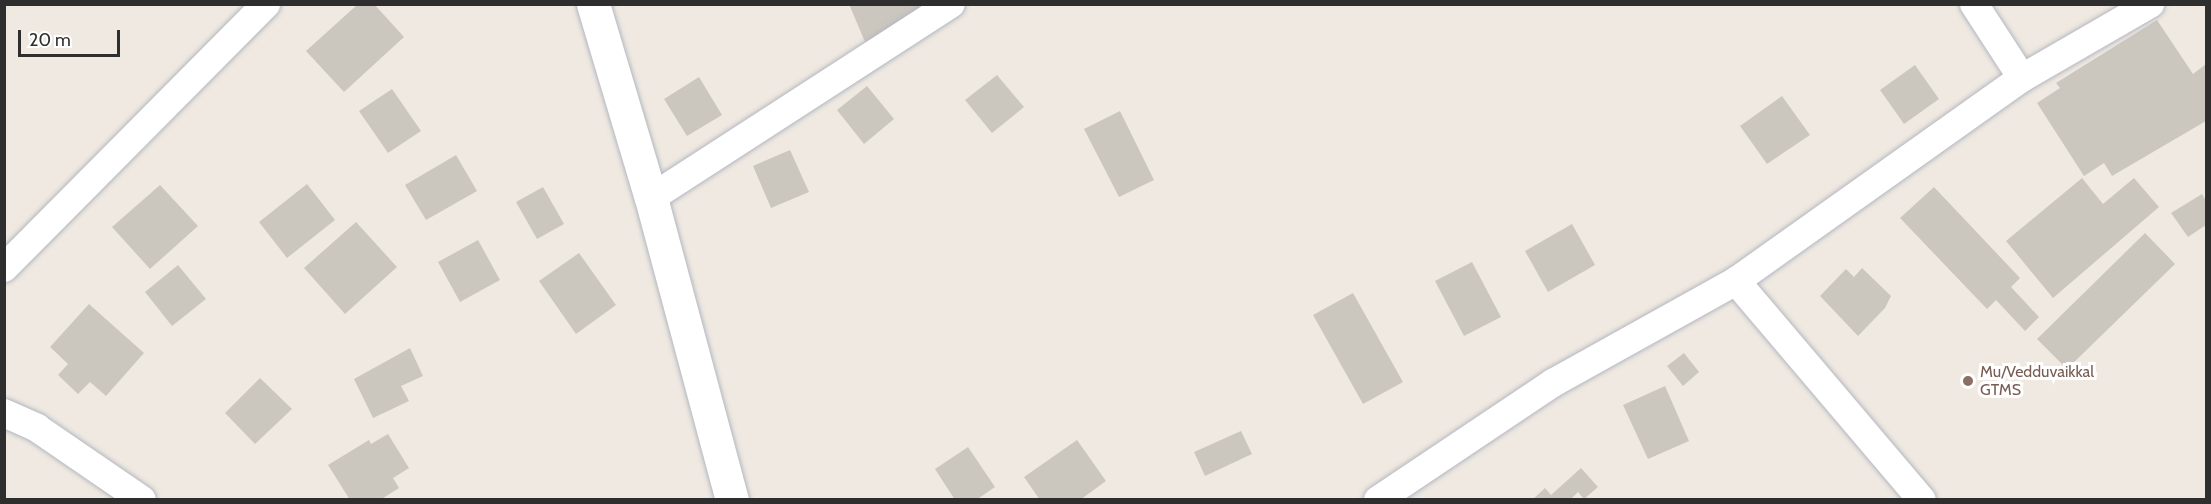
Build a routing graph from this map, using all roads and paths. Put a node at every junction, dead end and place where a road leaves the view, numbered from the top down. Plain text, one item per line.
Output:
1 (266, 4) edge
2 (593, 4) edge
3 (951, 4) edge
4 (1974, 4) edge
5 (2150, 4) edge
6 (2022, 78) junction
7 (651, 198) junction
8 (4, 268) edge
9 (1736, 281) junction
10 (4, 413) edge
11 (128, 496) edge
12 (732, 500) edge
13 (1378, 500) edge
14 (1922, 500) edge

1 - 8 street
2 - 7 street
3 - 7 street
4 - 6 street
5 - 6 street
6 - 9 street
7 - 12 street
9 - 13 street
9 - 14 street
10 - 11 street

